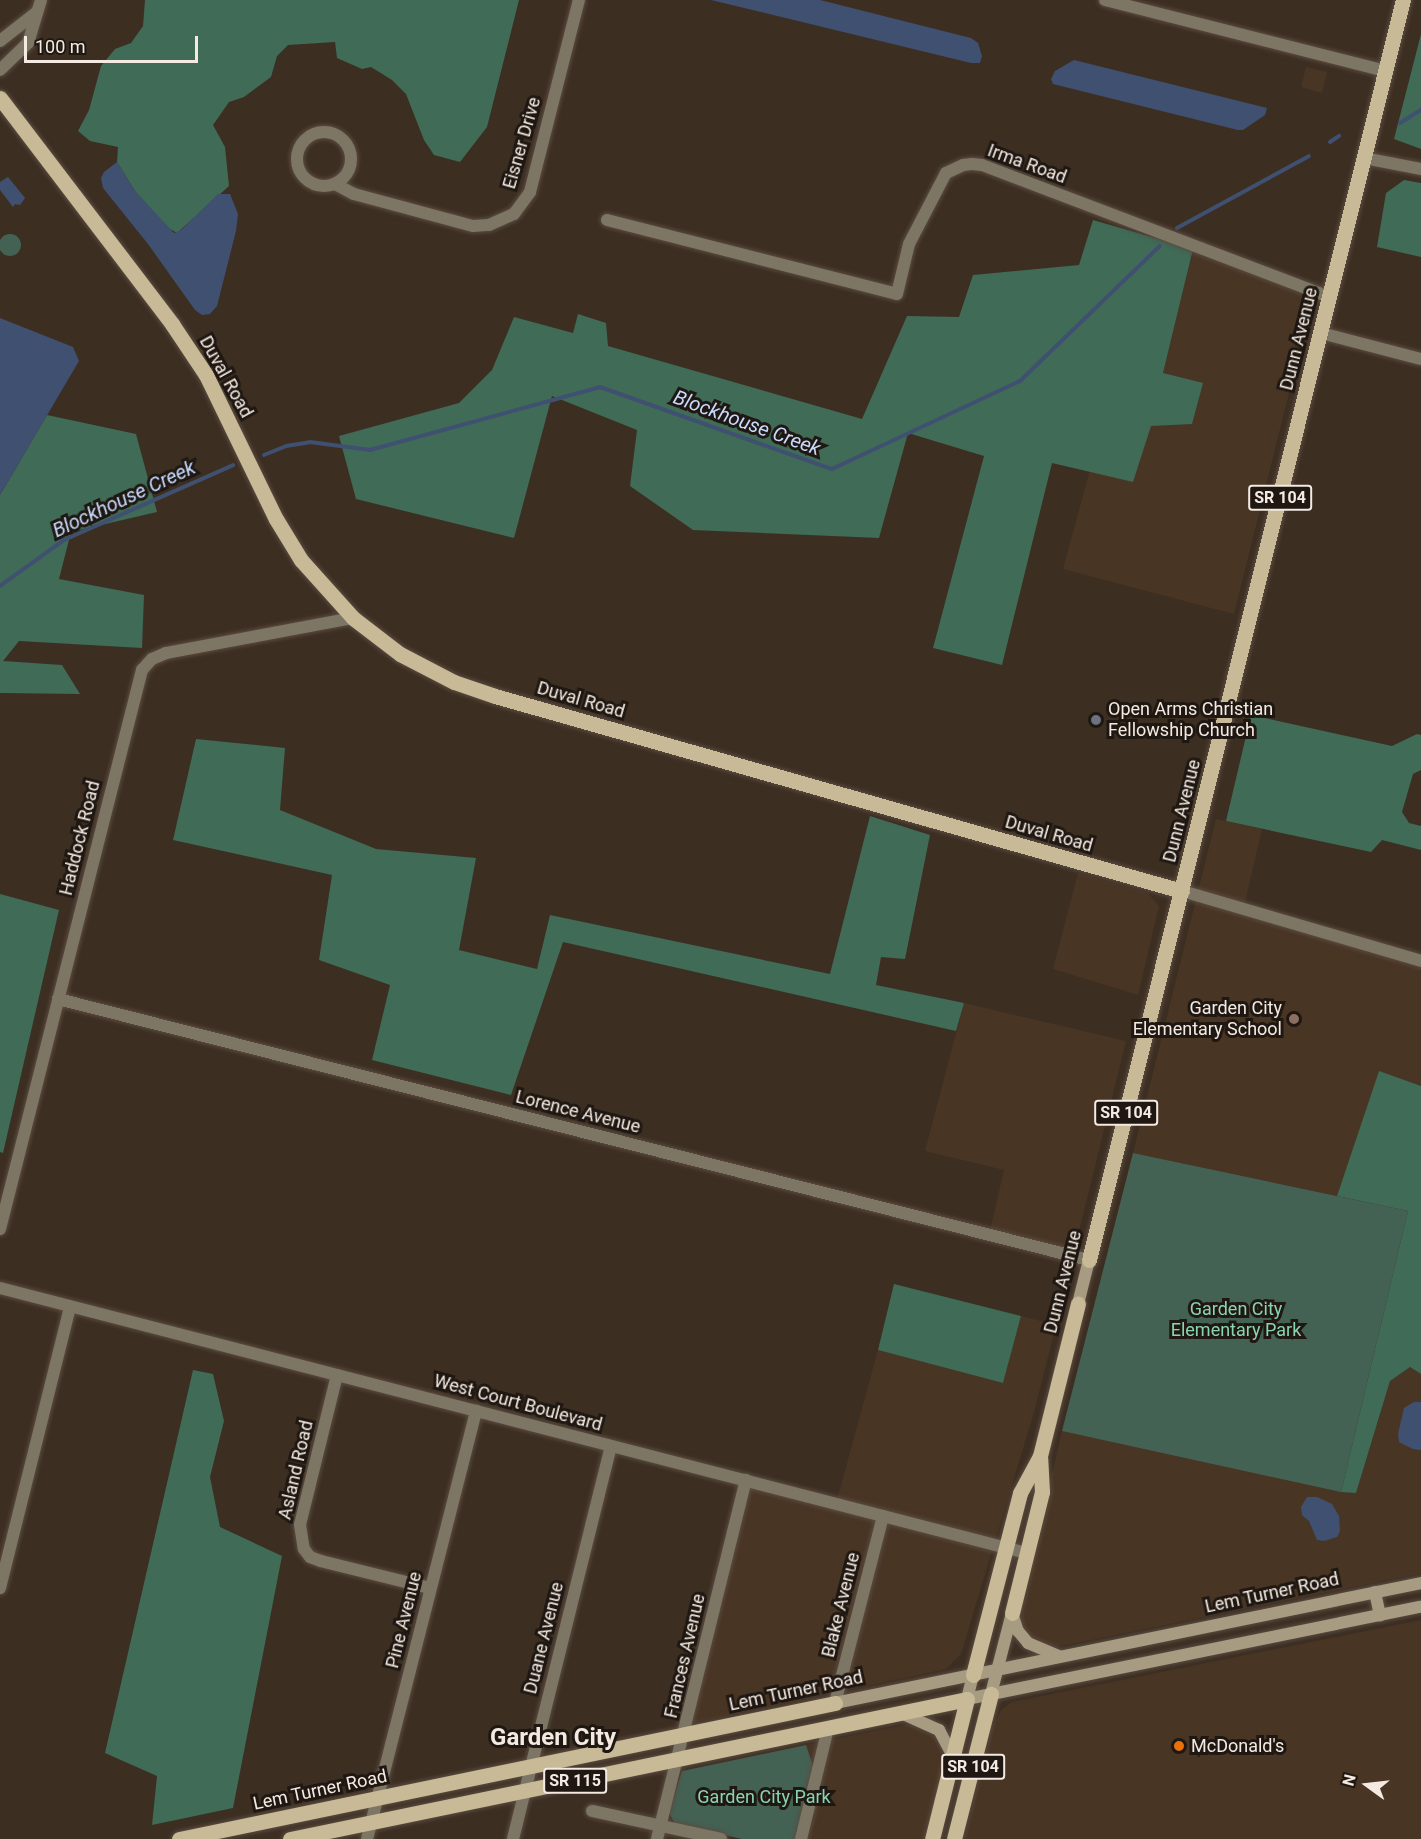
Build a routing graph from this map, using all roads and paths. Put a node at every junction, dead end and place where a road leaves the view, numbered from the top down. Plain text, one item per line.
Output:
1 (579, 0) edge
2 (1105, 0) edge
3 (1403, 0) edge
4 (39, 6) edge
5 (0, 40) edge
6 (0, 70) edge
7 (1386, 71) junction
8 (0, 98) edge
9 (1364, 158) junction
10 (1421, 170) edge
11 (335, 184) junction
12 (607, 220) dead end
13 (1330, 297) junction
14 (1321, 333) junction
15 (1421, 359) edge
16 (353, 618) junction
17 (1182, 891) junction
18 (1421, 961) edge
19 (58, 999) junction
20 (0, 1229) edge
21 (1089, 1260) junction
22 (0, 1287) edge
23 (1078, 1304) joint
24 (70, 1307) junction
25 (336, 1374) junction
26 (476, 1411) junction
27 (611, 1446) junction
28 (1040, 1456) junction
29 (746, 1480) junction
30 (883, 1516) junction
31 (1005, 1548) junction
32 (1026, 1553) junction
33 (1421, 1583) edge
34 (0, 1588) edge
35 (430, 1588) junction
36 (1375, 1592) junction
37 (1421, 1607) edge
38 (1012, 1613) junction
39 (1380, 1615) junction
40 (1060, 1657) junction
41 (998, 1670) junction
42 (973, 1675) junction
43 (991, 1694) junction
44 (967, 1699) junction
45 (835, 1703) junction
46 (901, 1713) junction
47 (828, 1728) junction
48 (685, 1734) junction
49 (953, 1756) junction
50 (678, 1759) junction
51 (531, 1767) junction
52 (524, 1791) junction
53 (378, 1798) junction
54 (592, 1811) dead end
55 (371, 1823) junction
56 (660, 1825) junction
57 (179, 1839) edge
58 (290, 1839) edge
59 (367, 1839) edge
60 (513, 1839) edge
61 (657, 1839) edge
62 (721, 1839) edge
63 (801, 1839) edge
64 (932, 1839) edge
65 (954, 1839) edge

1 - 11 street, Eisner Drive
2 - 7 street
3 - 7 main road, Dunn Avenue / SR 104
4 - 5 street
4 - 6 street
7 - 9 main road, Dunn Avenue / SR 104
8 - 16 main road, Duval Road
9 - 10 street
9 - 13 main road, Dunn Avenue / SR 104
11 - 11 street, Eisner Drive
12 - 13 street, Irma Road
13 - 14 main road, Dunn Avenue / SR 104
14 - 15 street
14 - 17 main road, Dunn Avenue / SR 104
16 - 17 main road, Duval Road
16 - 19 street, Haddock Road
17 - 18 street, Duval Road
17 - 21 main road, Dunn Avenue / SR 104
19 - 20 street, Haddock Road
19 - 21 street, Lorence Avenue
21 - 23 main road, Dunn Avenue / SR 104
22 - 24 street, West Court Boulevard
23 - 28 main road, Dunn Avenue / SR 104
24 - 25 street, West Court Boulevard
24 - 34 street
25 - 26 street, West Court Boulevard
25 - 35 street, Asland Road
26 - 27 street, West Court Boulevard
26 - 35 street, Pine Avenue
27 - 29 street, West Court Boulevard
27 - 51 street, Duane Avenue
28 - 31 main road, Dunn Avenue / SR 104
28 - 32 main road, Dunn Avenue / SR 104
29 - 30 street, West Court Boulevard
29 - 48 street, Frances Avenue
30 - 31 street, West Court Boulevard
30 - 45 street, Blake Avenue
31 - 32 street, West Court Boulevard
31 - 42 main road, Dunn Avenue / SR 104
32 - 38 main road, Dunn Avenue / SR 104
33 - 36 main road, Lem Turner Road / SR 115
35 - 53 street, Pine Avenue
36 - 39 main road
36 - 40 main road, Lem Turner Road / SR 115
37 - 39 main road, SR 115
38 - 40 main road
38 - 41 main road, Dunn Avenue / SR 104
39 - 43 main road, SR 115
40 - 41 main road, Lem Turner Road / SR 115
41 - 42 main road, Lem Turner Road / SR 115
41 - 43 main road, Dunn Avenue / SR 104
42 - 44 main road, Dunn Avenue / SR 104
42 - 45 main road, Lem Turner Road / SR 115
43 - 44 main road, SR 115
43 - 65 main road, Dunn Avenue / SR 104
44 - 46 main road, SR 115
44 - 49 main road, Dunn Avenue / SR 104
45 - 48 main road, Lem Turner Road / SR 115
46 - 47 main road, SR 115
46 - 49 main road
47 - 50 main road, SR 115
47 - 63 street
48 - 50 street, Frances Avenue
48 - 51 main road, Lem Turner Road / SR 115
49 - 64 main road, Dunn Avenue / SR 104
50 - 52 main road, SR 115
50 - 56 street, Frances Avenue
51 - 52 street, Duane Avenue
51 - 53 main road, Lem Turner Road / SR 115
52 - 55 main road, SR 115
52 - 60 street, Duane Avenue
53 - 55 street, Pine Avenue
53 - 57 main road, Lem Turner Road / SR 115
54 - 56 street
55 - 58 main road, SR 115
55 - 59 street, Pine Avenue
56 - 61 street, Frances Avenue
56 - 62 street

